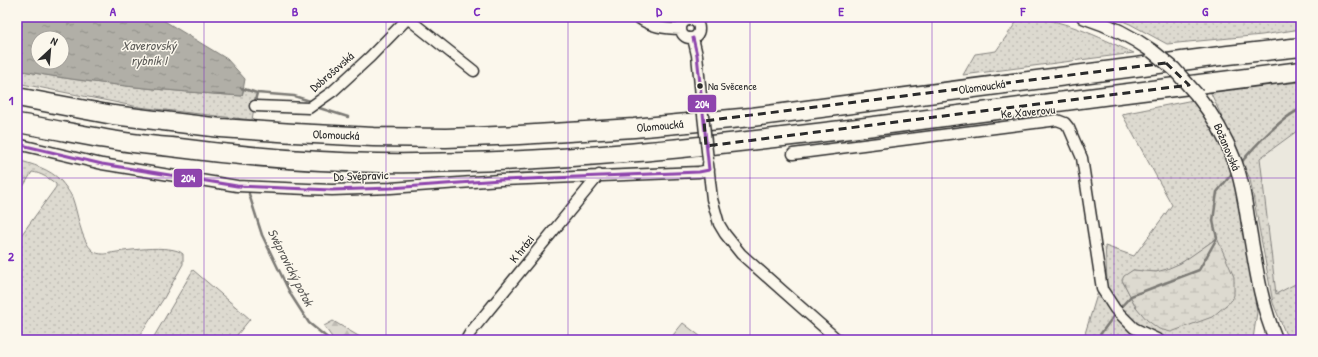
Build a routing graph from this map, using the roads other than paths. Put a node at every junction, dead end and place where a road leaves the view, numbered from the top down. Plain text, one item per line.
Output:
1 (408, 17) edge
2 (637, 17) edge
3 (1084, 17) edge
4 (696, 19) edge
5 (681, 29) junction
6 (693, 38) junction
7 (1301, 47) edge
8 (474, 71) dead end
9 (1301, 71) edge
10 (17, 97) edge
11 (255, 106) dead end
12 (17, 123) edge
13 (17, 144) edge
14 (793, 154) dead end
15 (708, 165) junction
16 (599, 175) junction
17 (466, 340) edge
18 (838, 340) edge
19 (1159, 340) edge
20 (1276, 340) edge

1 - 8 street
1 - 11 street, Dobrošovská
2 - 5 street
3 - 20 street, Božanovská, bridge
4 - 5 street
4 - 6 street
5 - 6 street
6 - 15 street, bridge
7 - 10 highway, Olomoucká
9 - 12 highway, Olomoucká
13 - 16 street, Do Svépravic
14 - 19 street, Ke Xaverovu
15 - 16 street, Do Svépravic
15 - 18 street
16 - 17 street, K hrázi

